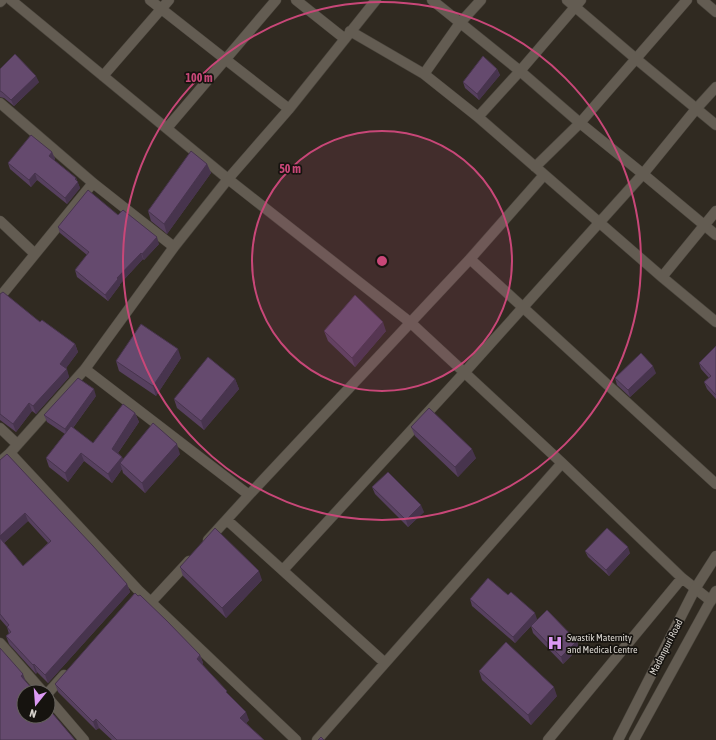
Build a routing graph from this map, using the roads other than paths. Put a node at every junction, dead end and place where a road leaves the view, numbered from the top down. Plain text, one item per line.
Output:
1 (11, 0) edge
2 (150, 0) edge
3 (168, 0) edge
4 (276, 0) edge
5 (296, 0) edge
6 (376, 0) edge
7 (432, 0) edge
8 (481, 0) edge
9 (567, 0) edge
10 (687, 0) edge
11 (702, 0) edge
12 (578, 4) edge
13 (161, 9) junction
14 (716, 12) edge
15 (460, 23) junction
16 (347, 35) junction
17 (635, 58) junction
18 (224, 60) junction
19 (520, 71) junction
20 (424, 74) junction
21 (103, 76) junction
22 (716, 87) edge
23 (0, 103) edge
24 (289, 108) junction
25 (696, 109) junction
26 (478, 118) junction
27 (580, 123) junction
28 (716, 125) edge
29 (167, 128) junction
30 (535, 167) junction
31 (643, 174) junction
32 (544, 175) junction
33 (228, 179) junction
34 (93, 183) junction
35 (716, 211) edge
36 (0, 221) edge
37 (600, 222) junction
38 (704, 224) junction
39 (716, 235) edge
40 (174, 247) junction
41 (35, 254) junction
42 (470, 259) junction
43 (662, 277) junction
44 (0, 297) edge
45 (523, 307) junction
46 (716, 322) edge
47 (411, 324) junction
48 (85, 369) junction
49 (464, 373) junction
50 (0, 428) edge
51 (18, 444) junction
52 (10, 453) junction
53 (0, 462) edge
54 (562, 463) junction
55 (716, 484) edge
56 (249, 495) junction
57 (227, 520) junction
58 (716, 556) edge
59 (282, 570) junction
60 (682, 578) junction
61 (696, 589) junction
62 (716, 591) edge
63 (711, 601) junction
64 (151, 602) junction
65 (0, 643) edge
66 (386, 663) junction
67 (68, 670) edge
68 (36, 684) edge
69 (56, 684) edge
70 (56, 707) edge
71 (322, 738) edge
72 (84, 740) edge
73 (296, 740) edge
74 (548, 740) edge
75 (618, 740) edge
76 (634, 740) edge

1 - 21 street
2 - 13 street
3 - 13 street
4 - 18 street
5 - 16 street
6 - 16 street
7 - 15 street
8 - 15 street
9 - 12 street
10 - 17 street
11 - 14 street
12 - 17 street
12 - 19 street
13 - 18 street
13 - 21 street
15 - 19 street
15 - 20 street
16 - 20 street
16 - 24 street
17 - 25 street
17 - 27 street
18 - 24 street
18 - 29 street
19 - 26 street
19 - 27 street
20 - 26 street
21 - 29 street
22 - 25 street
23 - 34 street
24 - 33 street
25 - 28 street
25 - 31 street
26 - 30 street
27 - 30 street
27 - 31 street
29 - 33 street
30 - 32 street
31 - 37 street
31 - 38 street
32 - 37 street
32 - 42 street
33 - 40 street
33 - 47 street
34 - 40 street
34 - 41 street
35 - 38 street
36 - 41 street
37 - 43 street
37 - 45 street
38 - 39 street
38 - 43 street
40 - 48 street
41 - 44 street
42 - 45 street
42 - 47 street
43 - 46 street
45 - 49 street
45 - 55 street
47 - 49 street
47 - 56 street
48 - 51 street
48 - 56 street
49 - 54 street
49 - 59 street
50 - 51 street
51 - 52 street
52 - 53 street
52 - 64 street
54 - 60 street
54 - 66 street
56 - 57 street
57 - 59 street
57 - 64 street
58 - 61 street, Madanpuri Road
59 - 66 street
60 - 61 street
60 - 74 street
61 - 63 street
61 - 75 street, Madanpuri Road
62 - 63 street, Madanpuri Road
63 - 76 street, Madanpuri Road
64 - 73 street
65 - 68 street
66 - 71 street
67 - 69 street
70 - 72 street

